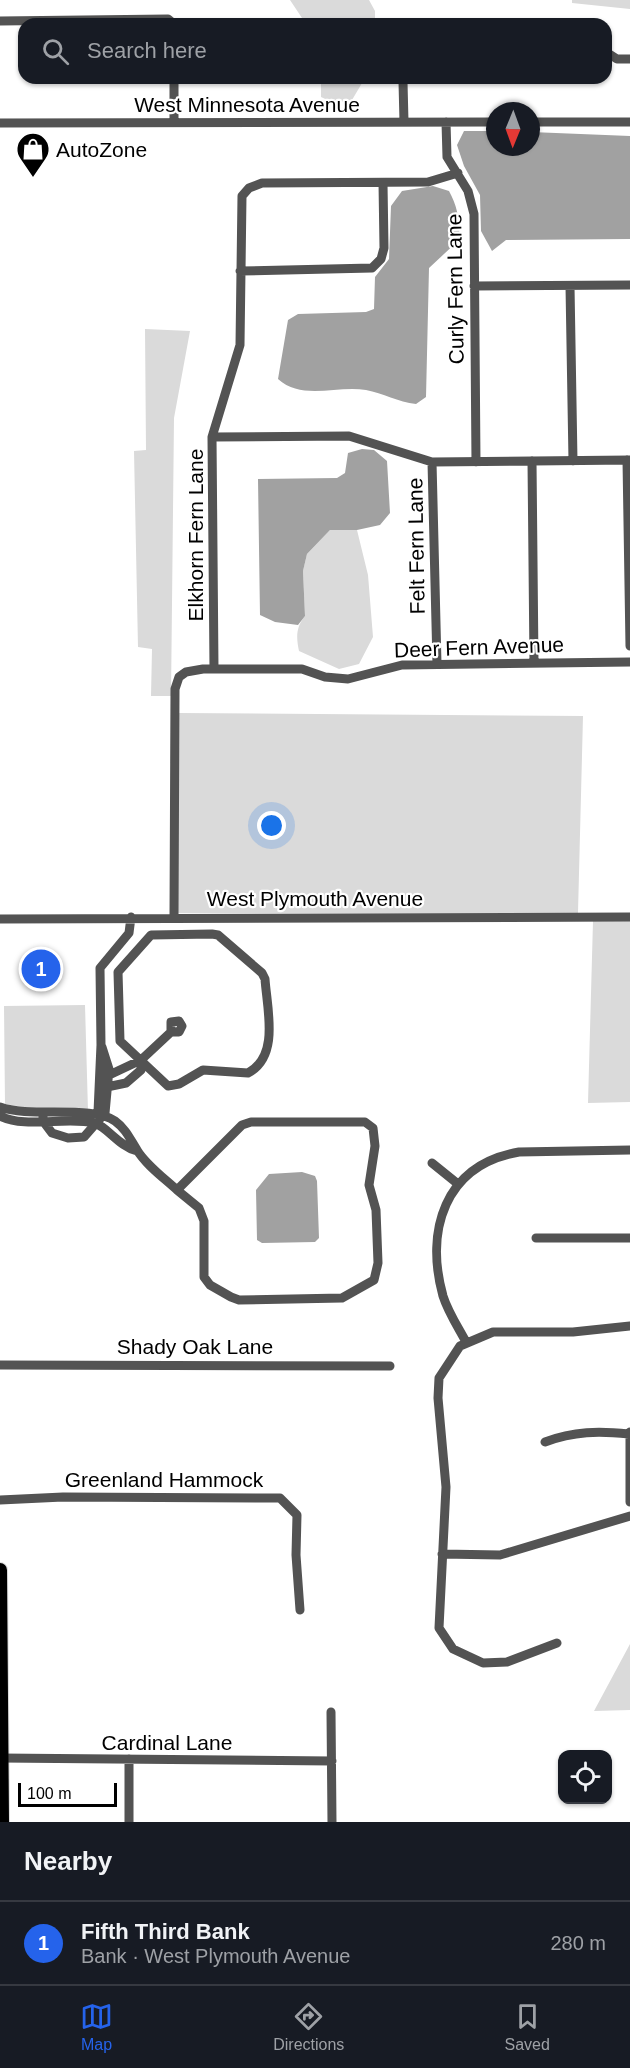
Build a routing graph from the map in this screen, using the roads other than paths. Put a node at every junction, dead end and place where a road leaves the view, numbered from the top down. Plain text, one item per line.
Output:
1 (0, 21) edge
2 (18, 21) edge
3 (612, 56) edge
4 (630, 59) edge
5 (174, 84) edge
6 (403, 84) edge
7 (174, 121) junction
8 (404, 122) junction
9 (446, 122) junction
10 (486, 122) edge
11 (540, 122) edge
12 (630, 122) edge
13 (0, 123) edge
14 (458, 173) junction
15 (383, 183) junction
16 (240, 271) junction
17 (630, 285) edge
18 (474, 286) junction
19 (570, 286) junction
20 (212, 437) junction
21 (628, 460) edge
22 (532, 461) junction
23 (573, 461) junction
24 (432, 462) junction
25 (476, 462) junction
26 (630, 646) edge
27 (630, 662) edge
28 (534, 663) junction
29 (437, 664) junction
30 (214, 668) junction
31 (131, 917) junction
32 (174, 917) junction
33 (630, 917) edge
34 (0, 919) edge
35 (171, 1032) dead end
36 (141, 1060) junction
37 (118, 1072) junction
38 (104, 1077) junction
39 (123, 1084) junction
40 (104, 1088) junction
41 (0, 1107) edge
42 (0, 1116) edge
43 (43, 1117) junction
44 (98, 1120) junction
45 (118, 1125) junction
46 (109, 1135) junction
47 (630, 1150) edge
48 (137, 1151) junction
49 (432, 1163) dead end
50 (458, 1184) junction
51 (177, 1190) junction
52 (536, 1238) dead end
53 (630, 1238) edge
54 (630, 1326) edge
55 (466, 1342) junction
56 (0, 1365) edge
57 (390, 1366) dead end
58 (630, 1433) edge
59 (545, 1442) dead end
60 (0, 1500) edge
61 (630, 1502) edge
62 (630, 1516) edge
63 (442, 1554) junction
64 (0, 1570) edge
65 (300, 1610) dead end
66 (557, 1643) dead end
67 (331, 1712) dead end
68 (1, 1758) edge
69 (129, 1759) junction
70 (332, 1761) junction
71 (2, 1822) edge
72 (129, 1822) edge
73 (332, 1822) edge

1 - 2 street
3 - 4 street
5 - 7 street
6 - 8 street
7 - 8 street, West Minnesota Avenue
7 - 13 street, West Minnesota Avenue
8 - 9 street, West Minnesota Avenue
9 - 10 street, West Minnesota Avenue
9 - 14 street, Curly Fern Lane
11 - 12 street
14 - 15 street, Elkhorn Fern Lane
14 - 18 street, Curly Fern Lane
15 - 16 street, Elkhorn Fern Lane
15 - 16 street
16 - 20 street, Elkhorn Fern Lane
17 - 19 street
18 - 19 street
18 - 25 street, Curly Fern Lane
19 - 23 street
20 - 24 street
20 - 30 street, Elkhorn Fern Lane
21 - 23 street
21 - 26 street
22 - 23 street
22 - 25 street
22 - 28 street
24 - 25 street
24 - 29 street, Felt Fern Lane
27 - 28 street, Deer Fern Avenue
28 - 29 street, Deer Fern Avenue
29 - 30 street, Deer Fern Avenue
30 - 32 street, Deer Fern Avenue
31 - 32 street, West Plymouth Avenue
31 - 34 street, West Plymouth Avenue
31 - 38 street
32 - 33 street, West Plymouth Avenue
35 - 36 street
36 - 36 street
36 - 37 street
36 - 39 street
37 - 38 street
37 - 39 street
38 - 40 street
39 - 40 street
40 - 44 street
41 - 43 street
42 - 43 street
43 - 44 street
43 - 44 street
44 - 45 street
44 - 46 street
45 - 46 street
45 - 48 street
46 - 48 street
47 - 50 street
48 - 51 street
49 - 50 street
50 - 55 street
51 - 51 street
52 - 53 street
54 - 55 street
55 - 63 street
56 - 57 street, Shady Oak Lane
58 - 59 street
58 - 61 street
60 - 65 street, Greenland Hammock
62 - 63 street
63 - 66 street
64 - 68 highway
67 - 70 street
68 - 69 street, Cardinal Lane
68 - 71 highway
69 - 70 street, Cardinal Lane
69 - 72 street
70 - 73 street

